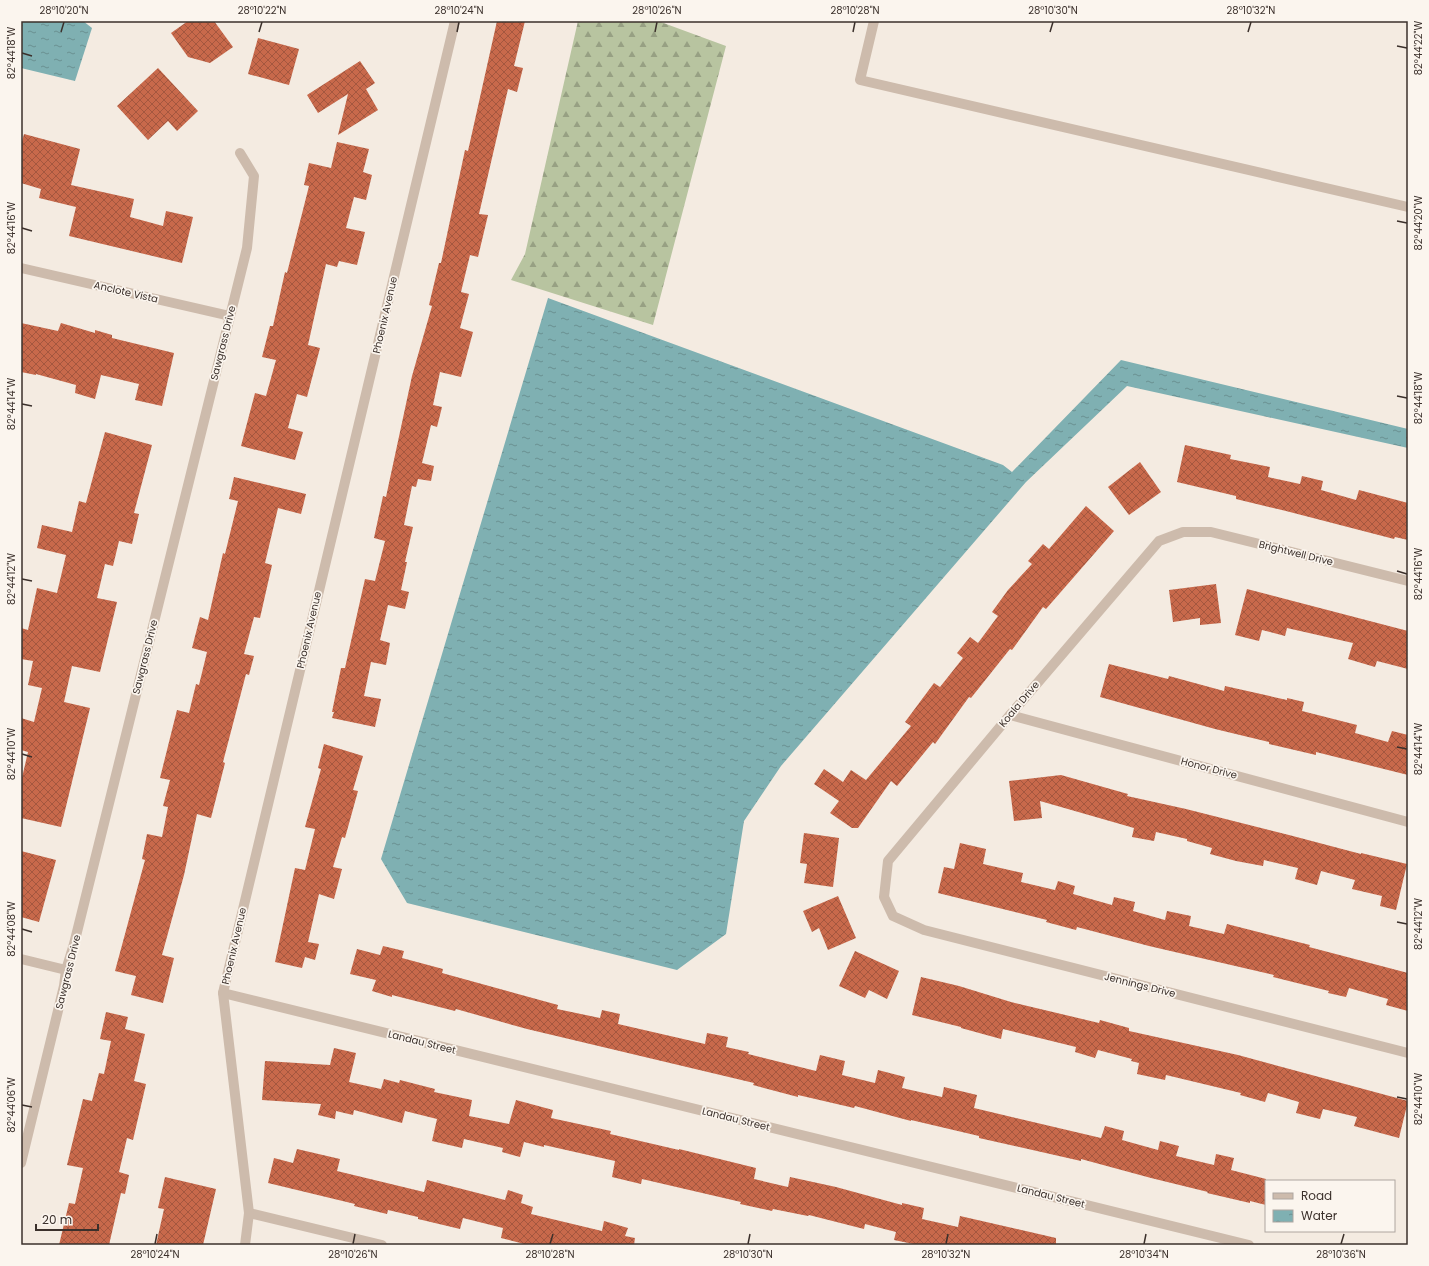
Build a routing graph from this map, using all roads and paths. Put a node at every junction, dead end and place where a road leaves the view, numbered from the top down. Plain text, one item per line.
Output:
1 (455, 21) edge
2 (874, 21) edge
3 (240, 153) dead end
4 (1408, 207) edge
5 (21, 268) edge
6 (230, 316) junction
7 (1183, 532) joint
8 (1408, 582) edge
9 (1010, 715) junction
10 (1408, 822) edge
11 (884, 897) joint
12 (21, 959) edge
13 (66, 970) junction
14 (223, 993) junction
15 (1408, 1053) edge
16 (21, 1163) edge
17 (249, 1213) junction
18 (245, 1245) edge
19 (382, 1245) edge
20 (1249, 1245) edge

1 - 14 street, Phoenix Avenue
2 - 4 street
3 - 6 street, Sawgrass Drive
5 - 6 street, Anclote Vista
6 - 13 street, Sawgrass Drive
7 - 8 street, Brightwell Drive
7 - 9 street, Koala Drive
9 - 10 street, Honor Drive
9 - 11 street, Koala Drive
11 - 15 street, Jennings Drive
12 - 13 street
13 - 16 street, Sawgrass Drive
14 - 17 street, Phoenix Avenue
14 - 20 street, Landau Street
17 - 18 street, Phoenix Avenue
17 - 19 street

